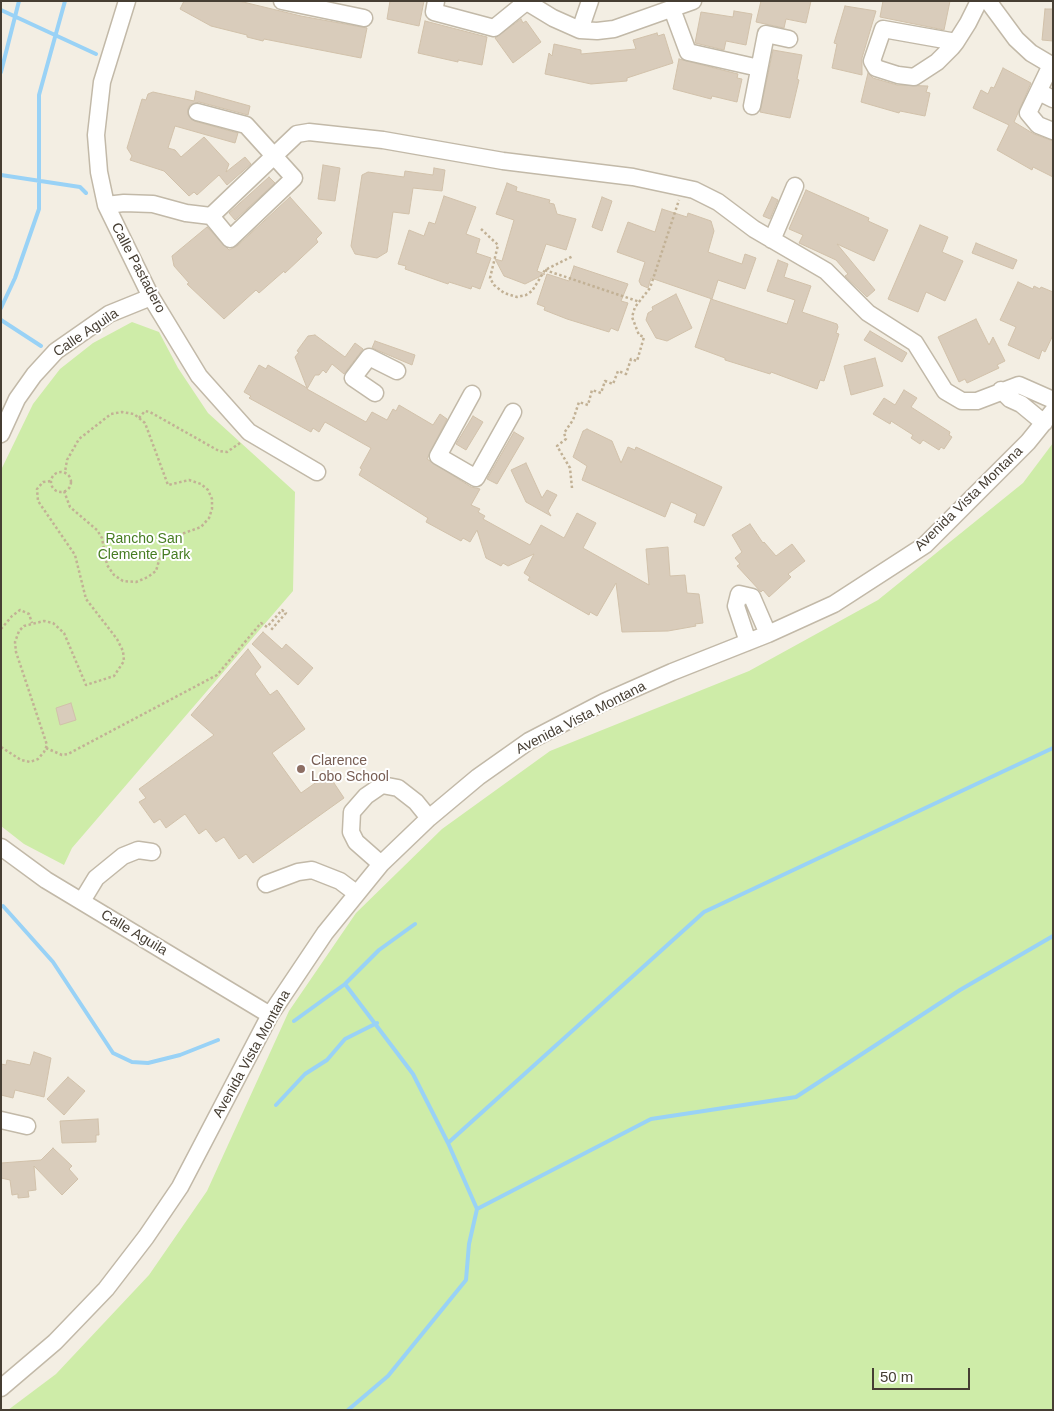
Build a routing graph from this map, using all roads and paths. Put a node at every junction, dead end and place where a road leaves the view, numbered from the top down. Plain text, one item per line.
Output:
1 (127, 1) edge
2 (436, 1) edge
3 (590, 1) edge
4 (693, 1) edge
5 (979, 1) edge
6 (988, 1) edge
7 (291, 2) edge
8 (525, 2) edge
9 (322, 6) edge
10 (650, 8) edge
11 (672, 9) junction
12 (364, 18) dead end
13 (580, 30) junction
14 (789, 39) dead end
15 (956, 42) junction
16 (1052, 65) edge
17 (759, 68) junction
18 (1046, 96) edge
19 (752, 106) dead end
20 (197, 112) dead end
21 (1053, 131) edge
22 (274, 156) junction
23 (795, 186) dead end
24 (683, 187) junction
25 (106, 205) junction
26 (211, 216) junction
27 (481, 229) dead end
28 (772, 240) junction
29 (573, 256) dead end
30 (545, 270) junction
31 (151, 297) junction
32 (640, 302) junction
33 (397, 371) dead end
34 (1001, 390) junction
35 (375, 393) dead end
36 (472, 394) dead end
37 (1053, 400) edge
38 (513, 412) dead end
39 (1048, 417) edge
40 (139, 418) junction
41 (249, 432) junction
42 (1, 434) edge
43 (65, 472) junction
44 (317, 472) dead end
45 (51, 481) junction
46 (572, 488) dead end
47 (64, 491) junction
48 (32, 623) junction
49 (1, 630) edge
50 (272, 630) dead end
51 (768, 634) junction
52 (748, 642) junction
53 (1, 747) edge
54 (46, 748) junction
55 (429, 818) junction
56 (1, 847) edge
57 (152, 852) dead end
58 (381, 864) junction
59 (266, 884) dead end
60 (356, 893) junction
61 (82, 901) junction
62 (270, 1015) junction
63 (1, 1120) edge
64 (27, 1126) dead end
65 (1, 1388) edge

1 - 25 street, Calle Pastadero
2 - 8 street
3 - 13 street
4 - 11 street
5 - 15 street
6 - 16 street
7 - 9 street
8 - 13 street
9 - 12 street
10 - 11 street
10 - 13 street
11 - 17 street
14 - 17 street
15 - 15 street
16 - 18 street
17 - 19 street
18 - 21 street
20 - 22 street
22 - 24 street
22 - 26 street
22 - 26 street
23 - 28 street
24 - 28 street
24 - 32 path
25 - 26 street
25 - 31 street, Calle Pastadero
27 - 30 path
28 - 34 street
29 - 30 path
30 - 32 path
31 - 41 street, Calle Pastadero
31 - 42 street, Calle Aguila
32 - 46 path
33 - 35 street
34 - 37 street
34 - 39 street
36 - 38 street
39 - 51 street, Avenida Vista Montana
40 - 41 path
40 - 43 path
40 - 47 path
41 - 44 street, Calle Pastadero
43 - 45 path
43 - 47 path
45 - 47 path
45 - 48 path
48 - 49 path
48 - 54 path
50 - 54 path
51 - 52 street, Avenida Vista Montana
51 - 52 street
52 - 55 street, Avenida Vista Montana
53 - 54 path
55 - 58 street, Avenida Vista Montana
55 - 58 street
56 - 61 street, Calle Aguila
57 - 61 street
58 - 60 street, Avenida Vista Montana
59 - 60 street
60 - 62 street, Avenida Vista Montana
61 - 62 street, Calle Aguila
62 - 65 street, Avenida Vista Montana
63 - 64 street

